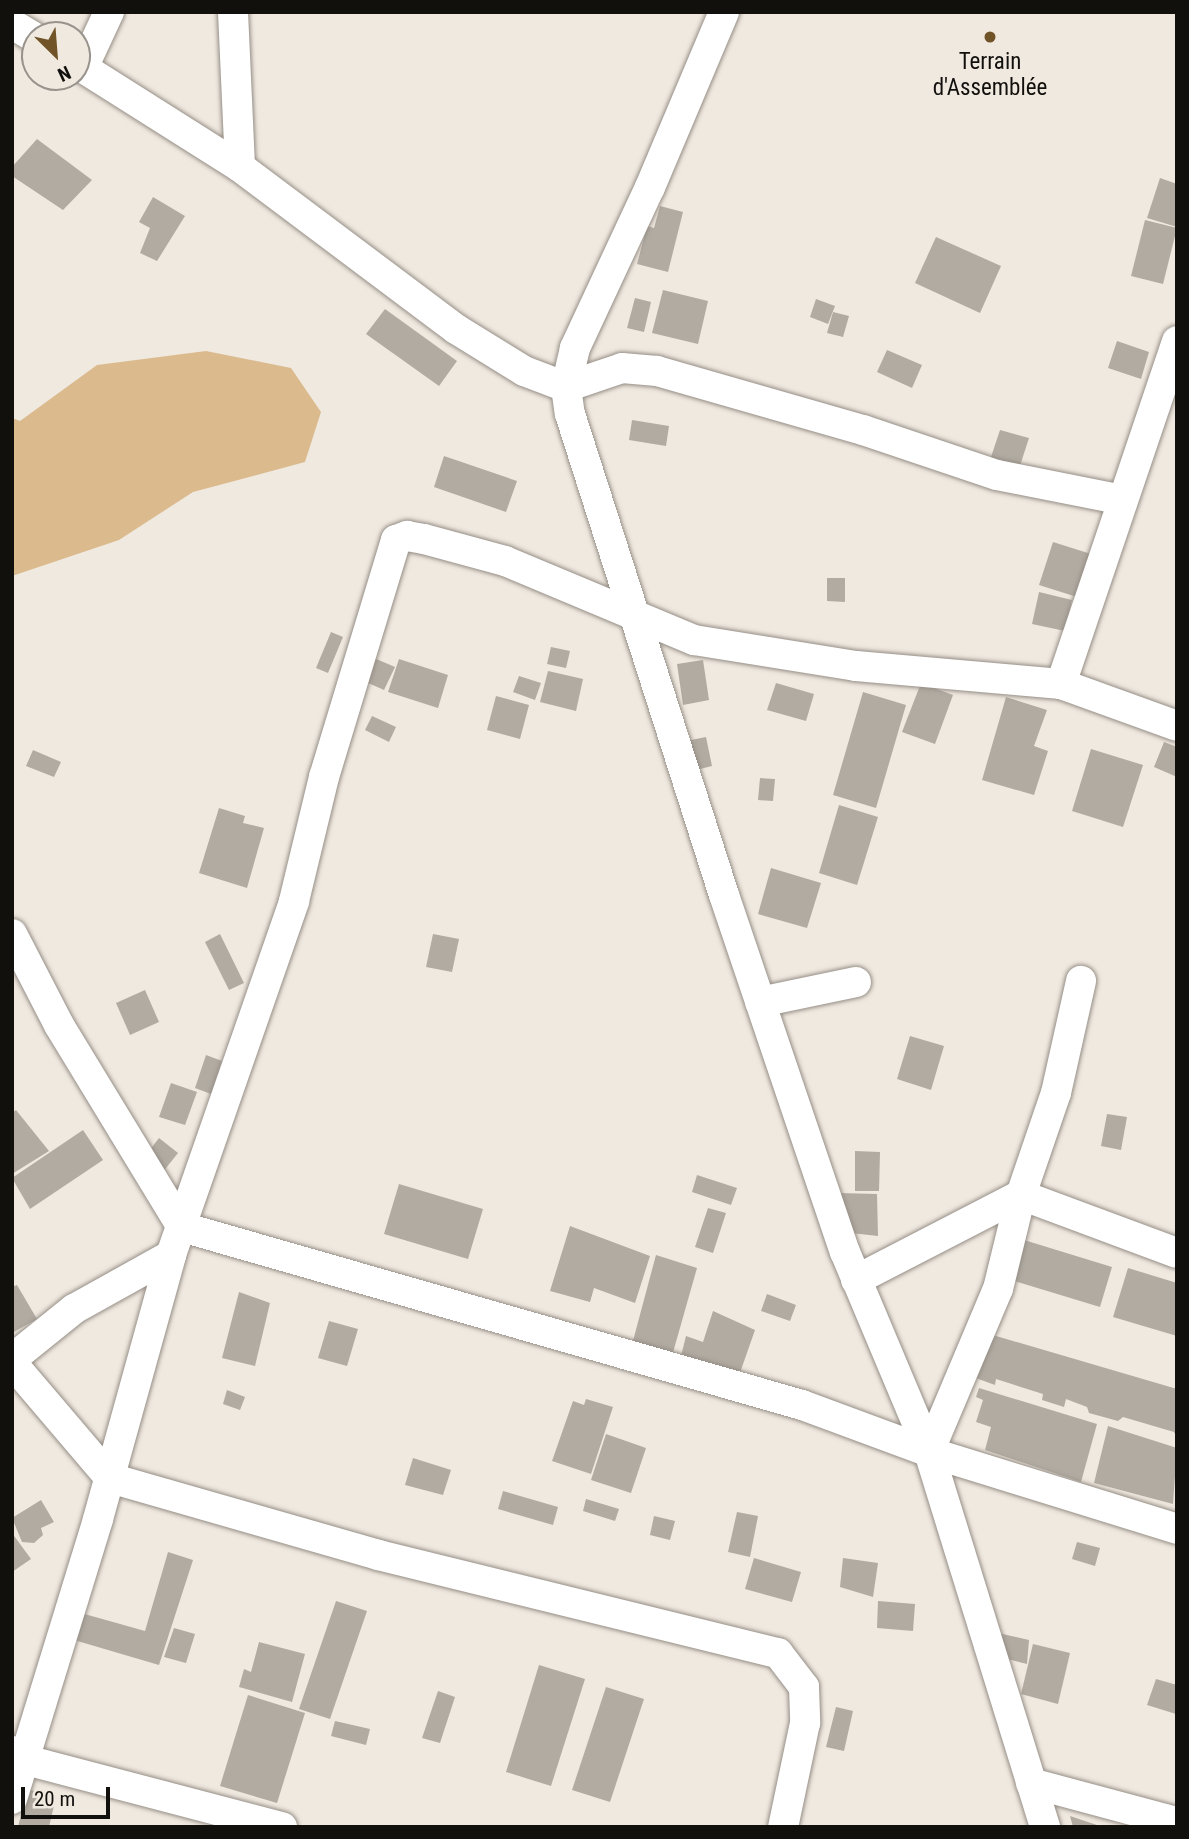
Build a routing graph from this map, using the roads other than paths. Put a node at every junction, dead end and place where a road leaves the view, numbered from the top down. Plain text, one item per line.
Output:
1 (108, 12) edge
2 (233, 12) edge
3 (724, 12) edge
4 (91, 45) edge
5 (91, 73) edge
6 (240, 167) junction
7 (1177, 341) edge
8 (566, 387) junction
9 (1167, 398) edge
10 (1123, 500) junction
11 (636, 617) junction
12 (1061, 684) junction
13 (1177, 726) edge
14 (12, 934) edge
15 (1081, 981) dead end
16 (856, 982) dead end
17 (760, 1002) junction
18 (1021, 1195) junction
19 (182, 1227) junction
20 (1177, 1253) edge
21 (171, 1255) junction
22 (856, 1280) junction
23 (12, 1361) edge
24 (929, 1452) junction
25 (110, 1478) junction
26 (1177, 1529) edge
27 (17, 1755) edge
28 (1031, 1783) junction
29 (12, 1799) edge
30 (1177, 1822) edge
31 (282, 1827) edge
32 (783, 1827) edge
33 (1045, 1827) edge

1 - 4 street
2 - 6 street
3 - 8 street
5 - 6 street
6 - 8 street
7 - 9 street
8 - 10 street
8 - 11 street
9 - 10 street
10 - 12 street
11 - 12 street
11 - 17 street
11 - 19 street
12 - 13 street
14 - 19 street
15 - 18 street
16 - 17 street
17 - 22 street
18 - 20 street
18 - 22 street
18 - 24 street
19 - 21 street
19 - 24 street
21 - 23 street
21 - 25 street
22 - 24 street
23 - 25 street
24 - 26 street
24 - 28 street
25 - 27 street
25 - 32 street
27 - 29 street
27 - 31 street
28 - 30 street
28 - 33 street

